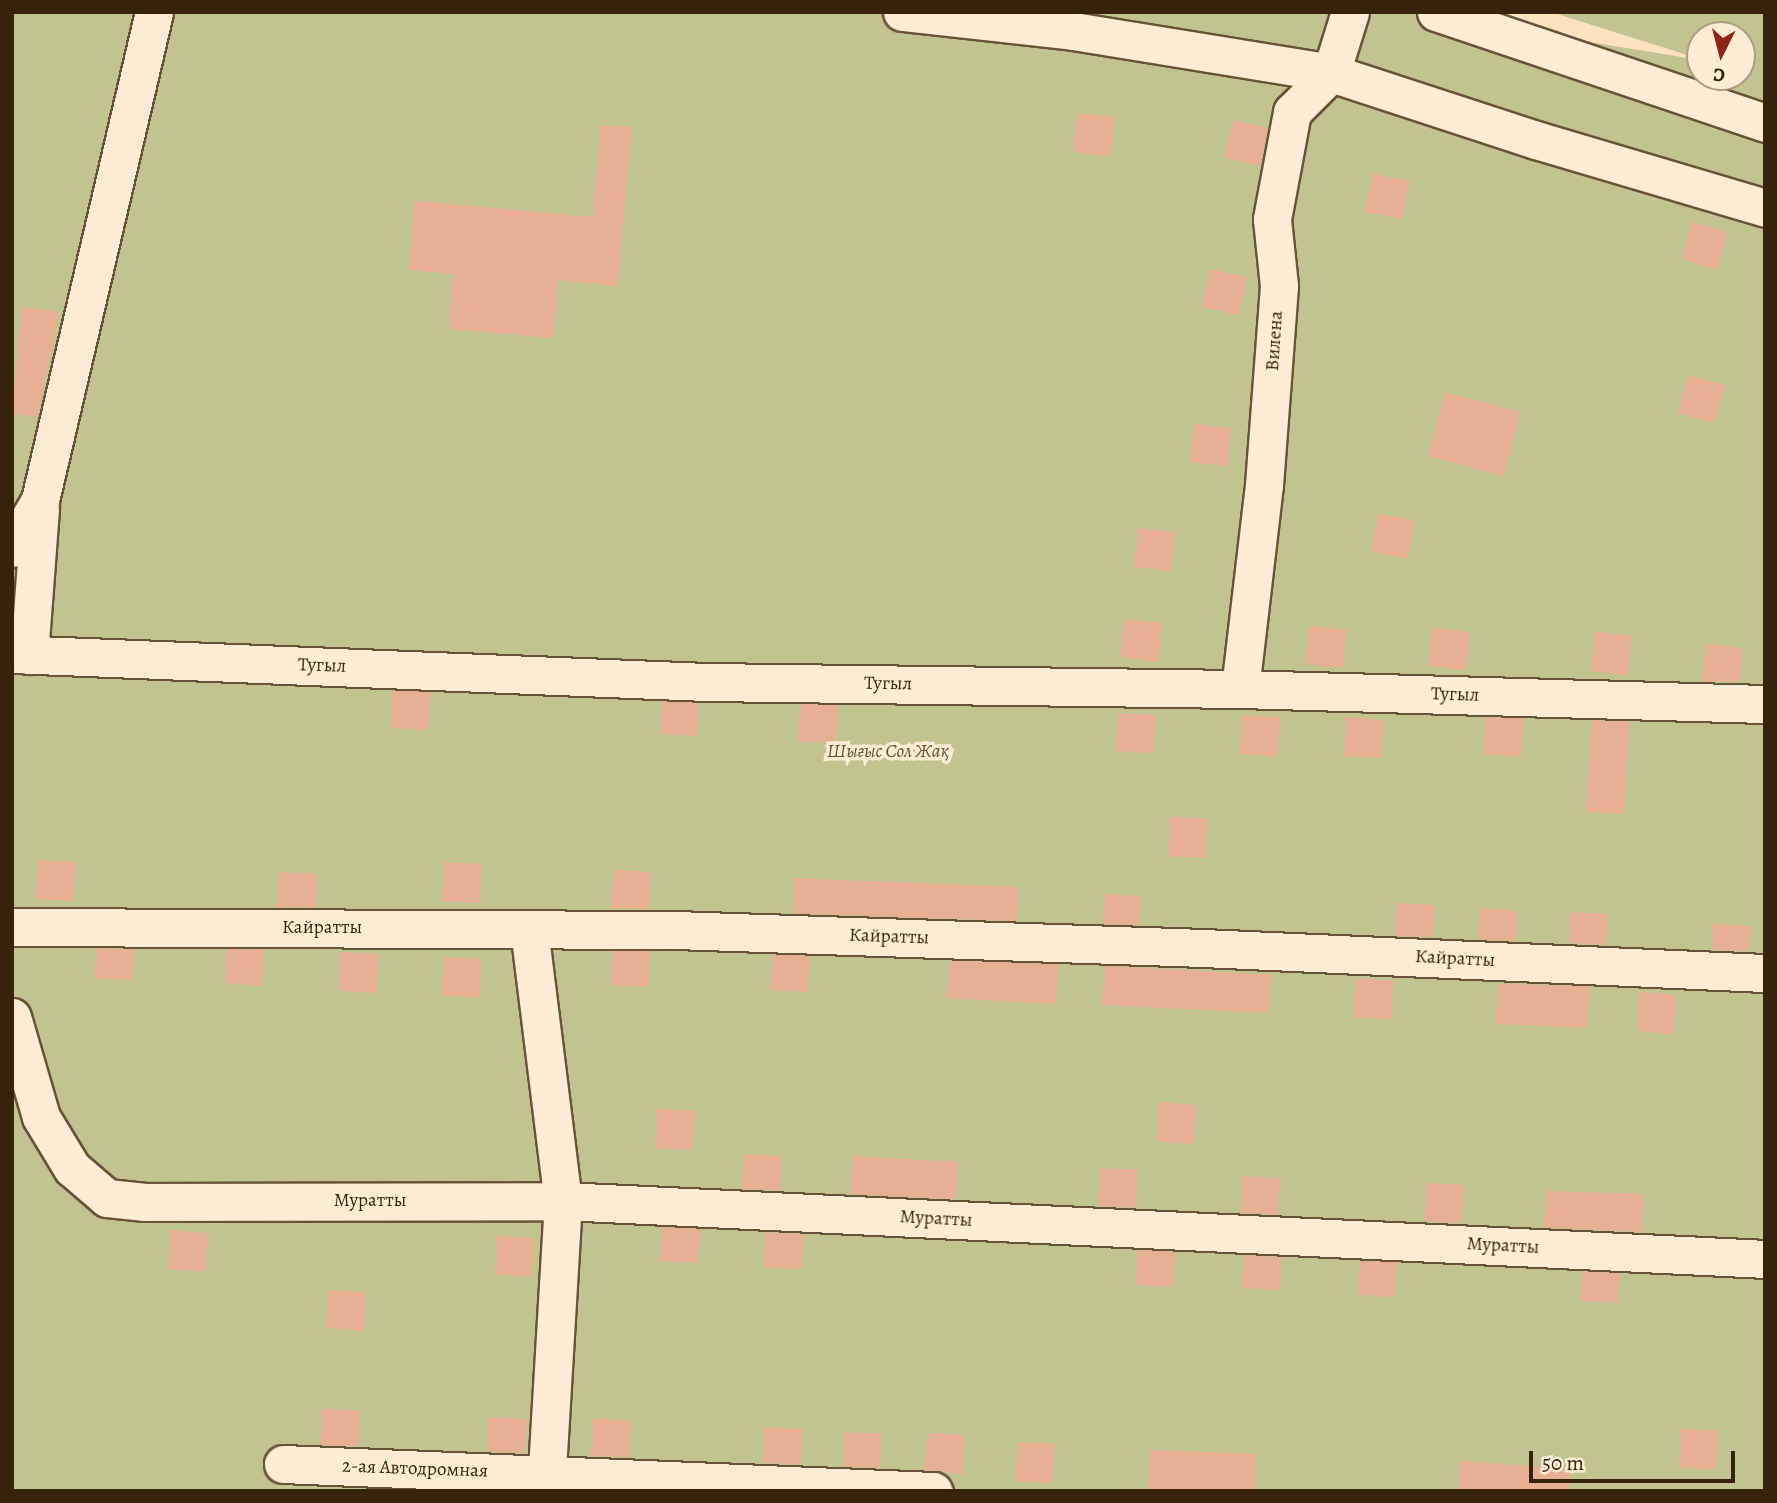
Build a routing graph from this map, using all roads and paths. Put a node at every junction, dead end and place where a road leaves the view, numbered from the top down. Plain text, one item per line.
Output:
1 (154, 12) edge
2 (902, 12) edge
3 (1350, 12) edge
4 (1436, 12) edge
5 (1075, 22) edge
6 (1331, 73) junction
7 (1765, 123) edge
8 (1765, 208) edge
9 (40, 500) junction
10 (12, 548) edge
11 (21, 654) edge
12 (1240, 689) junction
13 (1765, 704) edge
14 (12, 927) edge
15 (529, 929) junction
16 (1765, 973) edge
17 (12, 1017) edge
18 (563, 1200) junction
19 (1765, 1259) edge
20 (283, 1464) dead end
21 (547, 1482) edge
22 (933, 1491) edge

1 - 9 street
2 - 5 street
3 - 6 street, Вилена
4 - 7 street
5 - 6 street
6 - 8 street
6 - 12 street, Вилена
9 - 10 street
9 - 11 street
11 - 12 street, Тугыл
12 - 13 street, Тугыл
14 - 15 street, Кайратты
15 - 16 street, Кайратты
15 - 18 street
17 - 18 street, Муратты
18 - 19 street, Муратты
18 - 21 street
20 - 21 street, 2-ая Автодромная
21 - 22 street, 2-ая Автодромная

